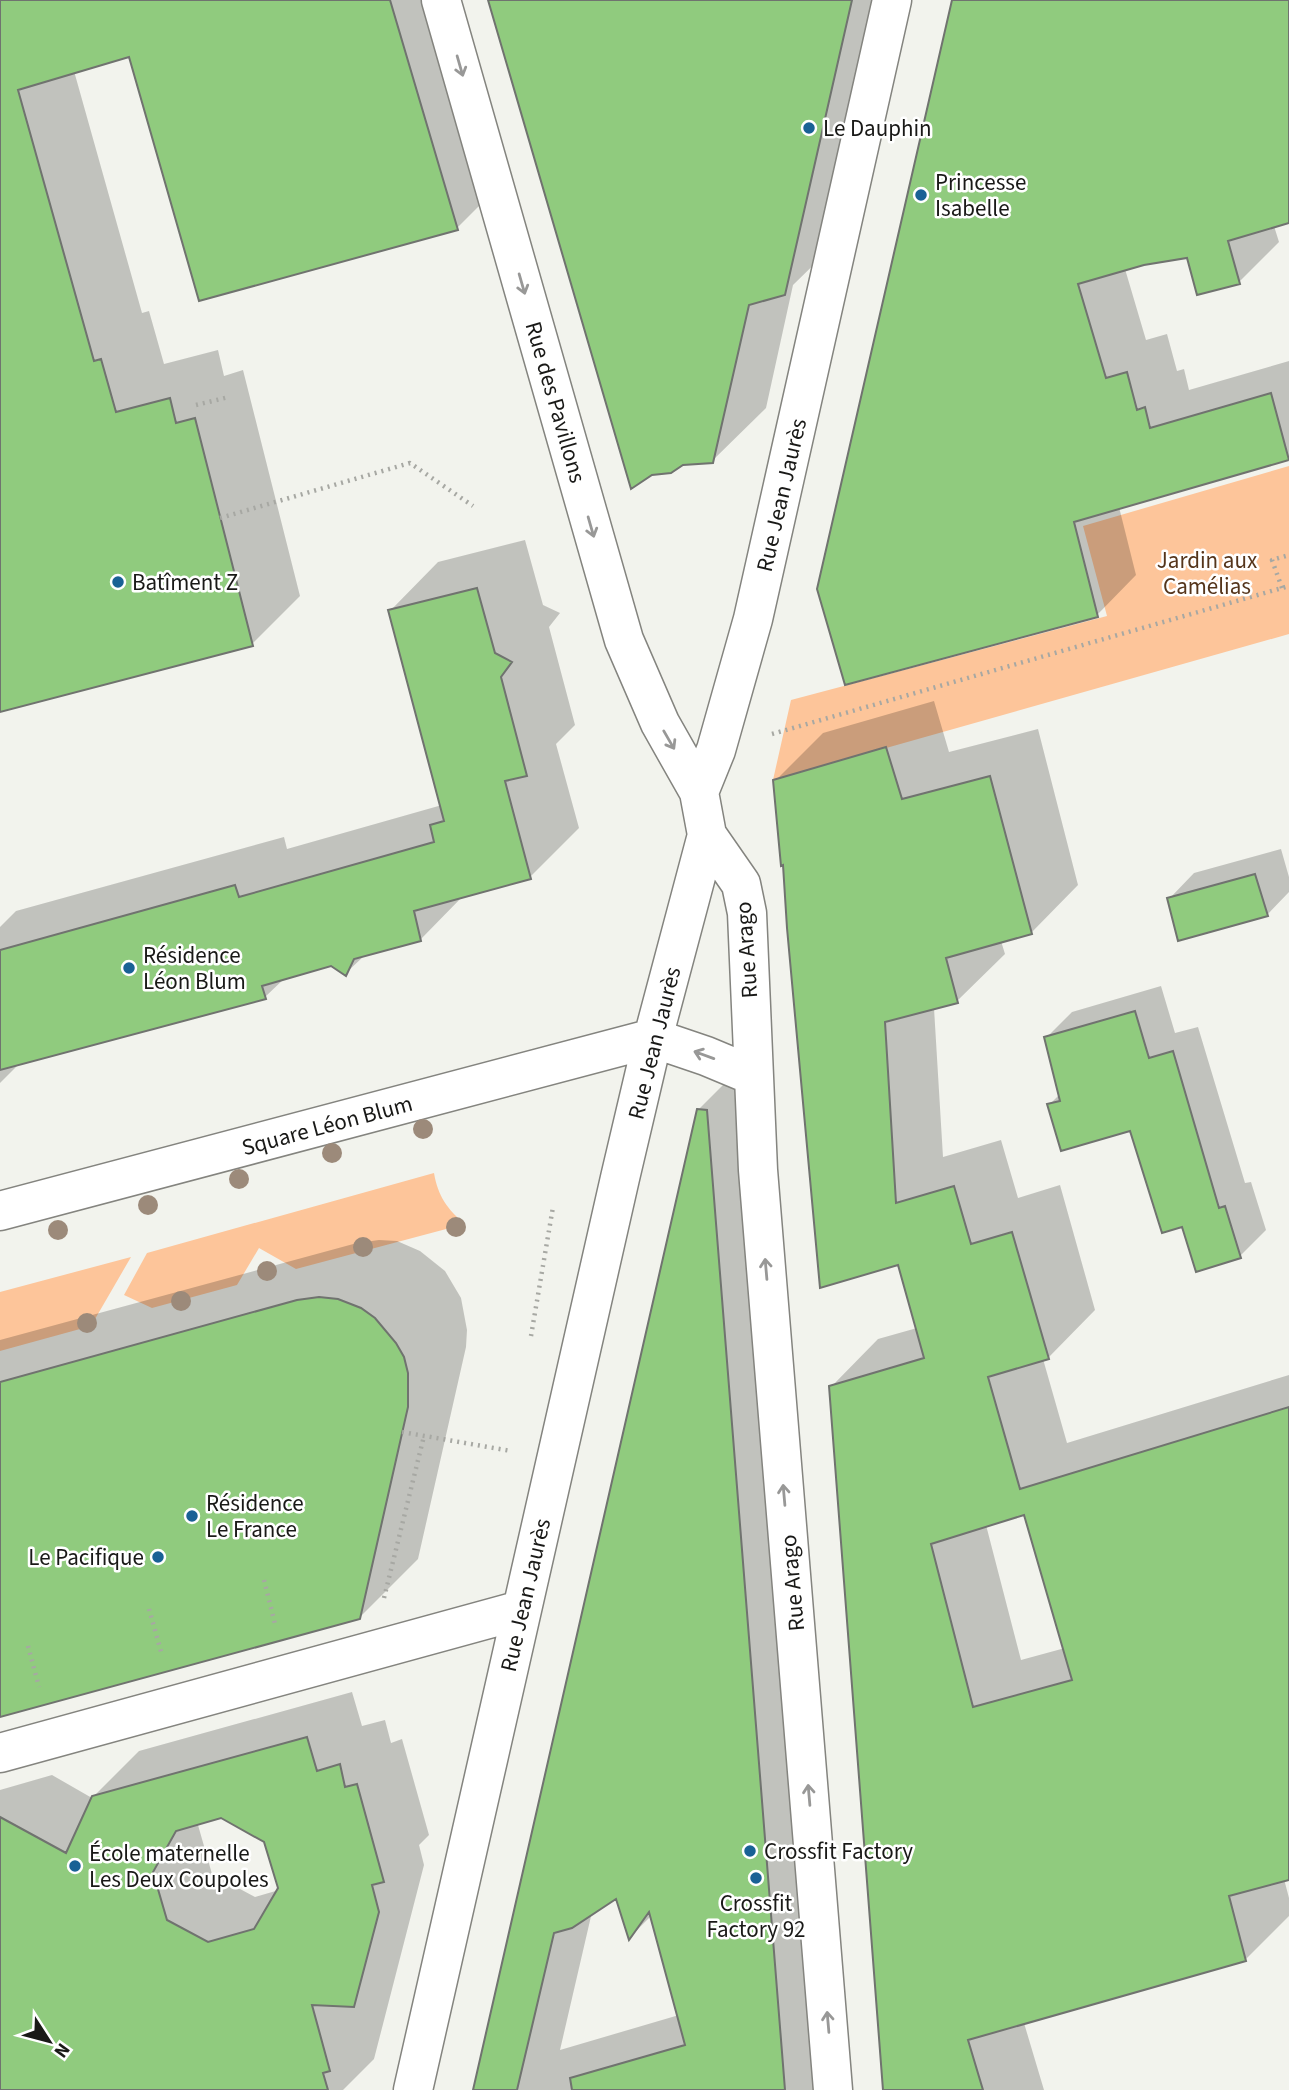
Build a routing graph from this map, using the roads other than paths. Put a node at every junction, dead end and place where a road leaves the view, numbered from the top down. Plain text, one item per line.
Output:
1 (441, 0) edge
2 (892, 0) edge
3 (699, 792) junction
4 (707, 835) junction
5 (653, 1038) junction
6 (754, 1076) junction
7 (0, 1210) edge
8 (522, 1610) junction
9 (0, 1753) edge
10 (413, 2090) edge
11 (833, 2090) edge

1 -> 3 street, Rue des Pavillons
2 - 3 street, Rue Jean Jaurès
3 - 4 street, Rue Jean Jaurès
4 - 5 street, Rue Jean Jaurès
4 - 6 street, Rue Arago
6 -> 5 street
5 - 7 street, Square Léon Blum
5 - 8 street, Rue Jean Jaurès
11 -> 6 street, Rue Arago
8 - 9 street
8 - 10 street, Rue Jean Jaurès

